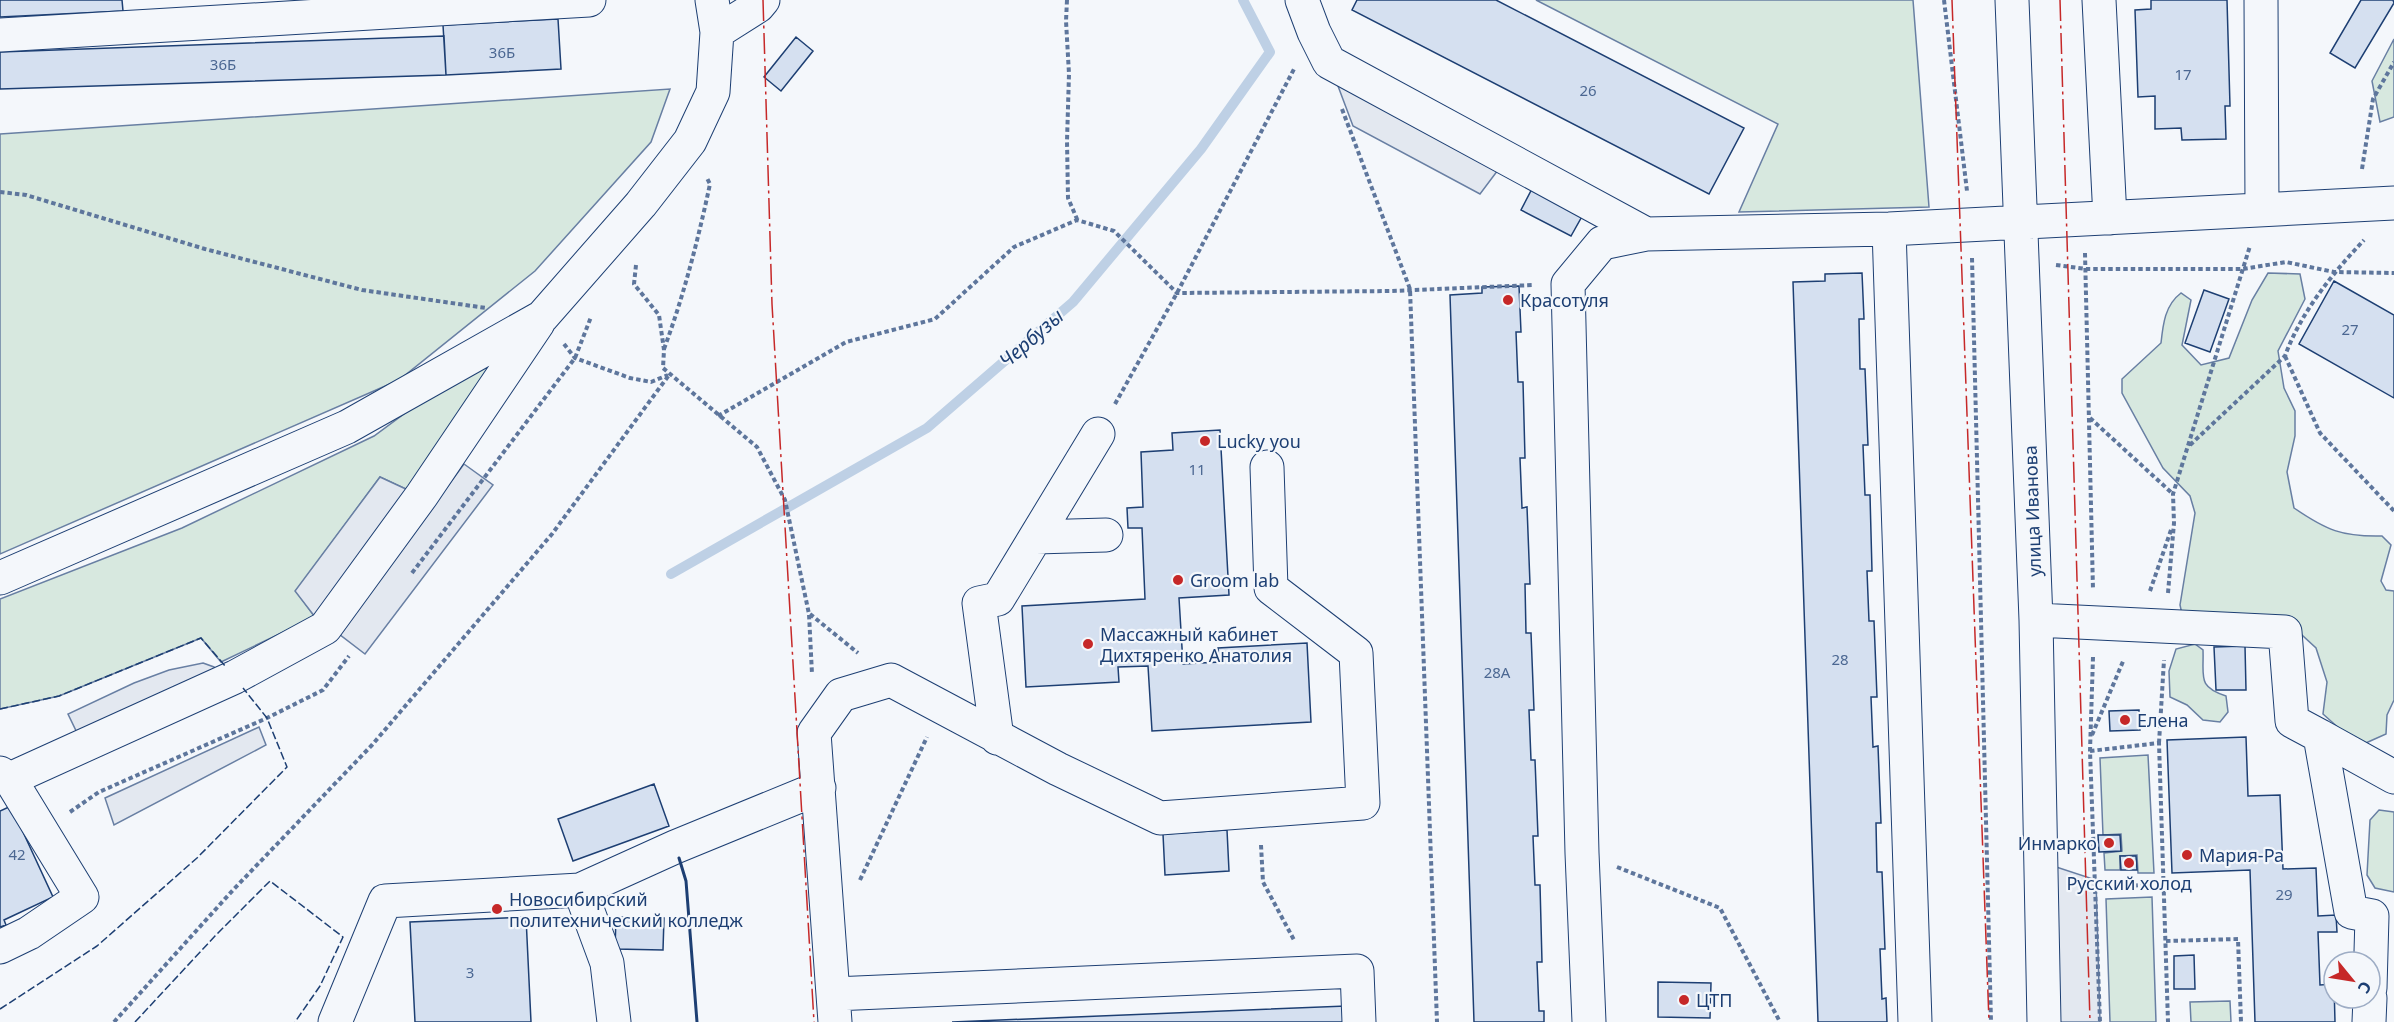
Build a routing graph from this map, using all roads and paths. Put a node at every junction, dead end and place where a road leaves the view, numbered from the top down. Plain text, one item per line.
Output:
1 (589, 0) edge
2 (712, 0) edge
3 (763, 0) edge
4 (1067, 0) edge
5 (1302, 0) edge
6 (1944, 0) edge
7 (2012, 0) edge
8 (2099, 0) edge
9 (2261, 0) edge
10 (717, 32) junction
11 (1314, 32) junction
12 (0, 35) edge
13 (2394, 62) edge
14 (1339, 99) dead end
15 (690, 141) junction
16 (0, 192) edge
17 (2262, 208) junction
18 (2382, 213) edge
19 (2097, 218) junction
20 (1077, 220) junction
21 (2021, 221) junction
22 (1971, 225) junction
23 (1889, 229) junction
24 (1646, 234) junction
25 (2243, 268) junction
26 (2086, 269) junction
27 (2334, 273) junction
28 (2394, 273) edge
29 (634, 284) dead end
30 (1568, 284) junction
31 (1410, 289) junction
32 (1177, 293) junction
33 (542, 317) junction
34 (663, 350) junction
35 (2285, 356) junction
36 (669, 375) junction
37 (718, 416) junction
38 (2089, 417) junction
39 (1098, 434) joint
40 (2188, 447) junction
41 (1267, 467) dead end
42 (2174, 494) junction
43 (2394, 511) edge
44 (1106, 535) dead end
45 (1036, 537) junction
46 (0, 578) edge
47 (809, 614) junction
48 (2036, 620) junction
49 (2094, 623) junction
50 (2166, 626) junction
51 (891, 680) junction
52 (941, 708) junction
53 (814, 733) junction
54 (2320, 736) junction
55 (997, 738) junction
56 (2159, 743) junction
57 (2090, 751) junction
58 (5, 776) edge
59 (2394, 777) edge
60 (819, 788) junction
61 (1260, 811) junction
62 (1582, 853) junction
63 (860, 881) dead end
64 (2164, 883) junction
65 (2096, 889) junction
66 (580, 890) junction
67 (2166, 941) junction
68 (0, 947) edge
69 (2371, 950) edge
70 (1312, 972) junction
71 (835, 1008) edge
72 (114, 1022) edge
73 (335, 1022) edge
74 (614, 1022) edge
75 (1359, 1022) edge
76 (1437, 1022) edge
77 (1589, 1022) edge
78 (1780, 1022) edge
79 (1915, 1022) edge
80 (1991, 1022) edge
81 (2044, 1022) edge
82 (2100, 1022) edge
83 (2168, 1022) edge
84 (2241, 1022) edge

1 - 12 street
2 - 10 street
3 - 10 street
4 - 20 path
5 - 11 street
6 - 22 path
7 - 21 street, улица Иванова
8 - 19 street
9 - 17 street
10 - 15 street
11 - 24 street
11 - 32 path
13 - 18 path
14 - 31 path
15 - 33 street
15 - 34 path
16 - 33 path
17 - 18 street
17 - 19 street
17 - 25 path
18 - 27 path
19 - 21 street
19 - 26 path
20 - 32 path
20 - 37 path
21 - 22 street
21 - 48 street, улица Иванова
22 - 23 street
22 - 80 path
23 - 24 street
23 - 79 street
24 - 30 street
25 - 26 path
25 - 27 path
25 - 40 path
26 - 38 path
27 - 28 path
27 - 35 path
29 - 34 path
30 - 31 path
30 - 62 street
31 - 32 path
31 - 76 path
32 - 39 path
33 - 36 path
33 - 46 street
33 - 58 street
34 - 36 path
35 - 40 path
35 - 43 path
36 - 37 path
36 - 72 path
37 - 47 path
38 - 42 path
38 - 49 path
39 - 45 street
40 - 42 path
41 - 61 street
42 - 50 path
44 - 45 street
45 - 55 street
47 - 51 path
47 - 53 path
48 - 49 street
48 - 81 street, улица Иванова
49 - 50 street
49 - 57 path
50 - 54 street
50 - 56 path
51 - 52 street
51 - 53 street
52 - 55 street
52 - 63 path
53 - 60 street
54 - 59 street
54 - 69 street
55 - 61 street
56 - 57 path
56 - 64 path
57 - 65 path
58 - 68 street
60 - 66 street
60 - 71 street
61 - 70 path
62 - 77 street
62 - 78 path
64 - 65 path
64 - 67 path
65 - 82 path
66 - 73 street
66 - 74 street
67 - 83 path
67 - 84 path
70 - 71 street
70 - 75 street

